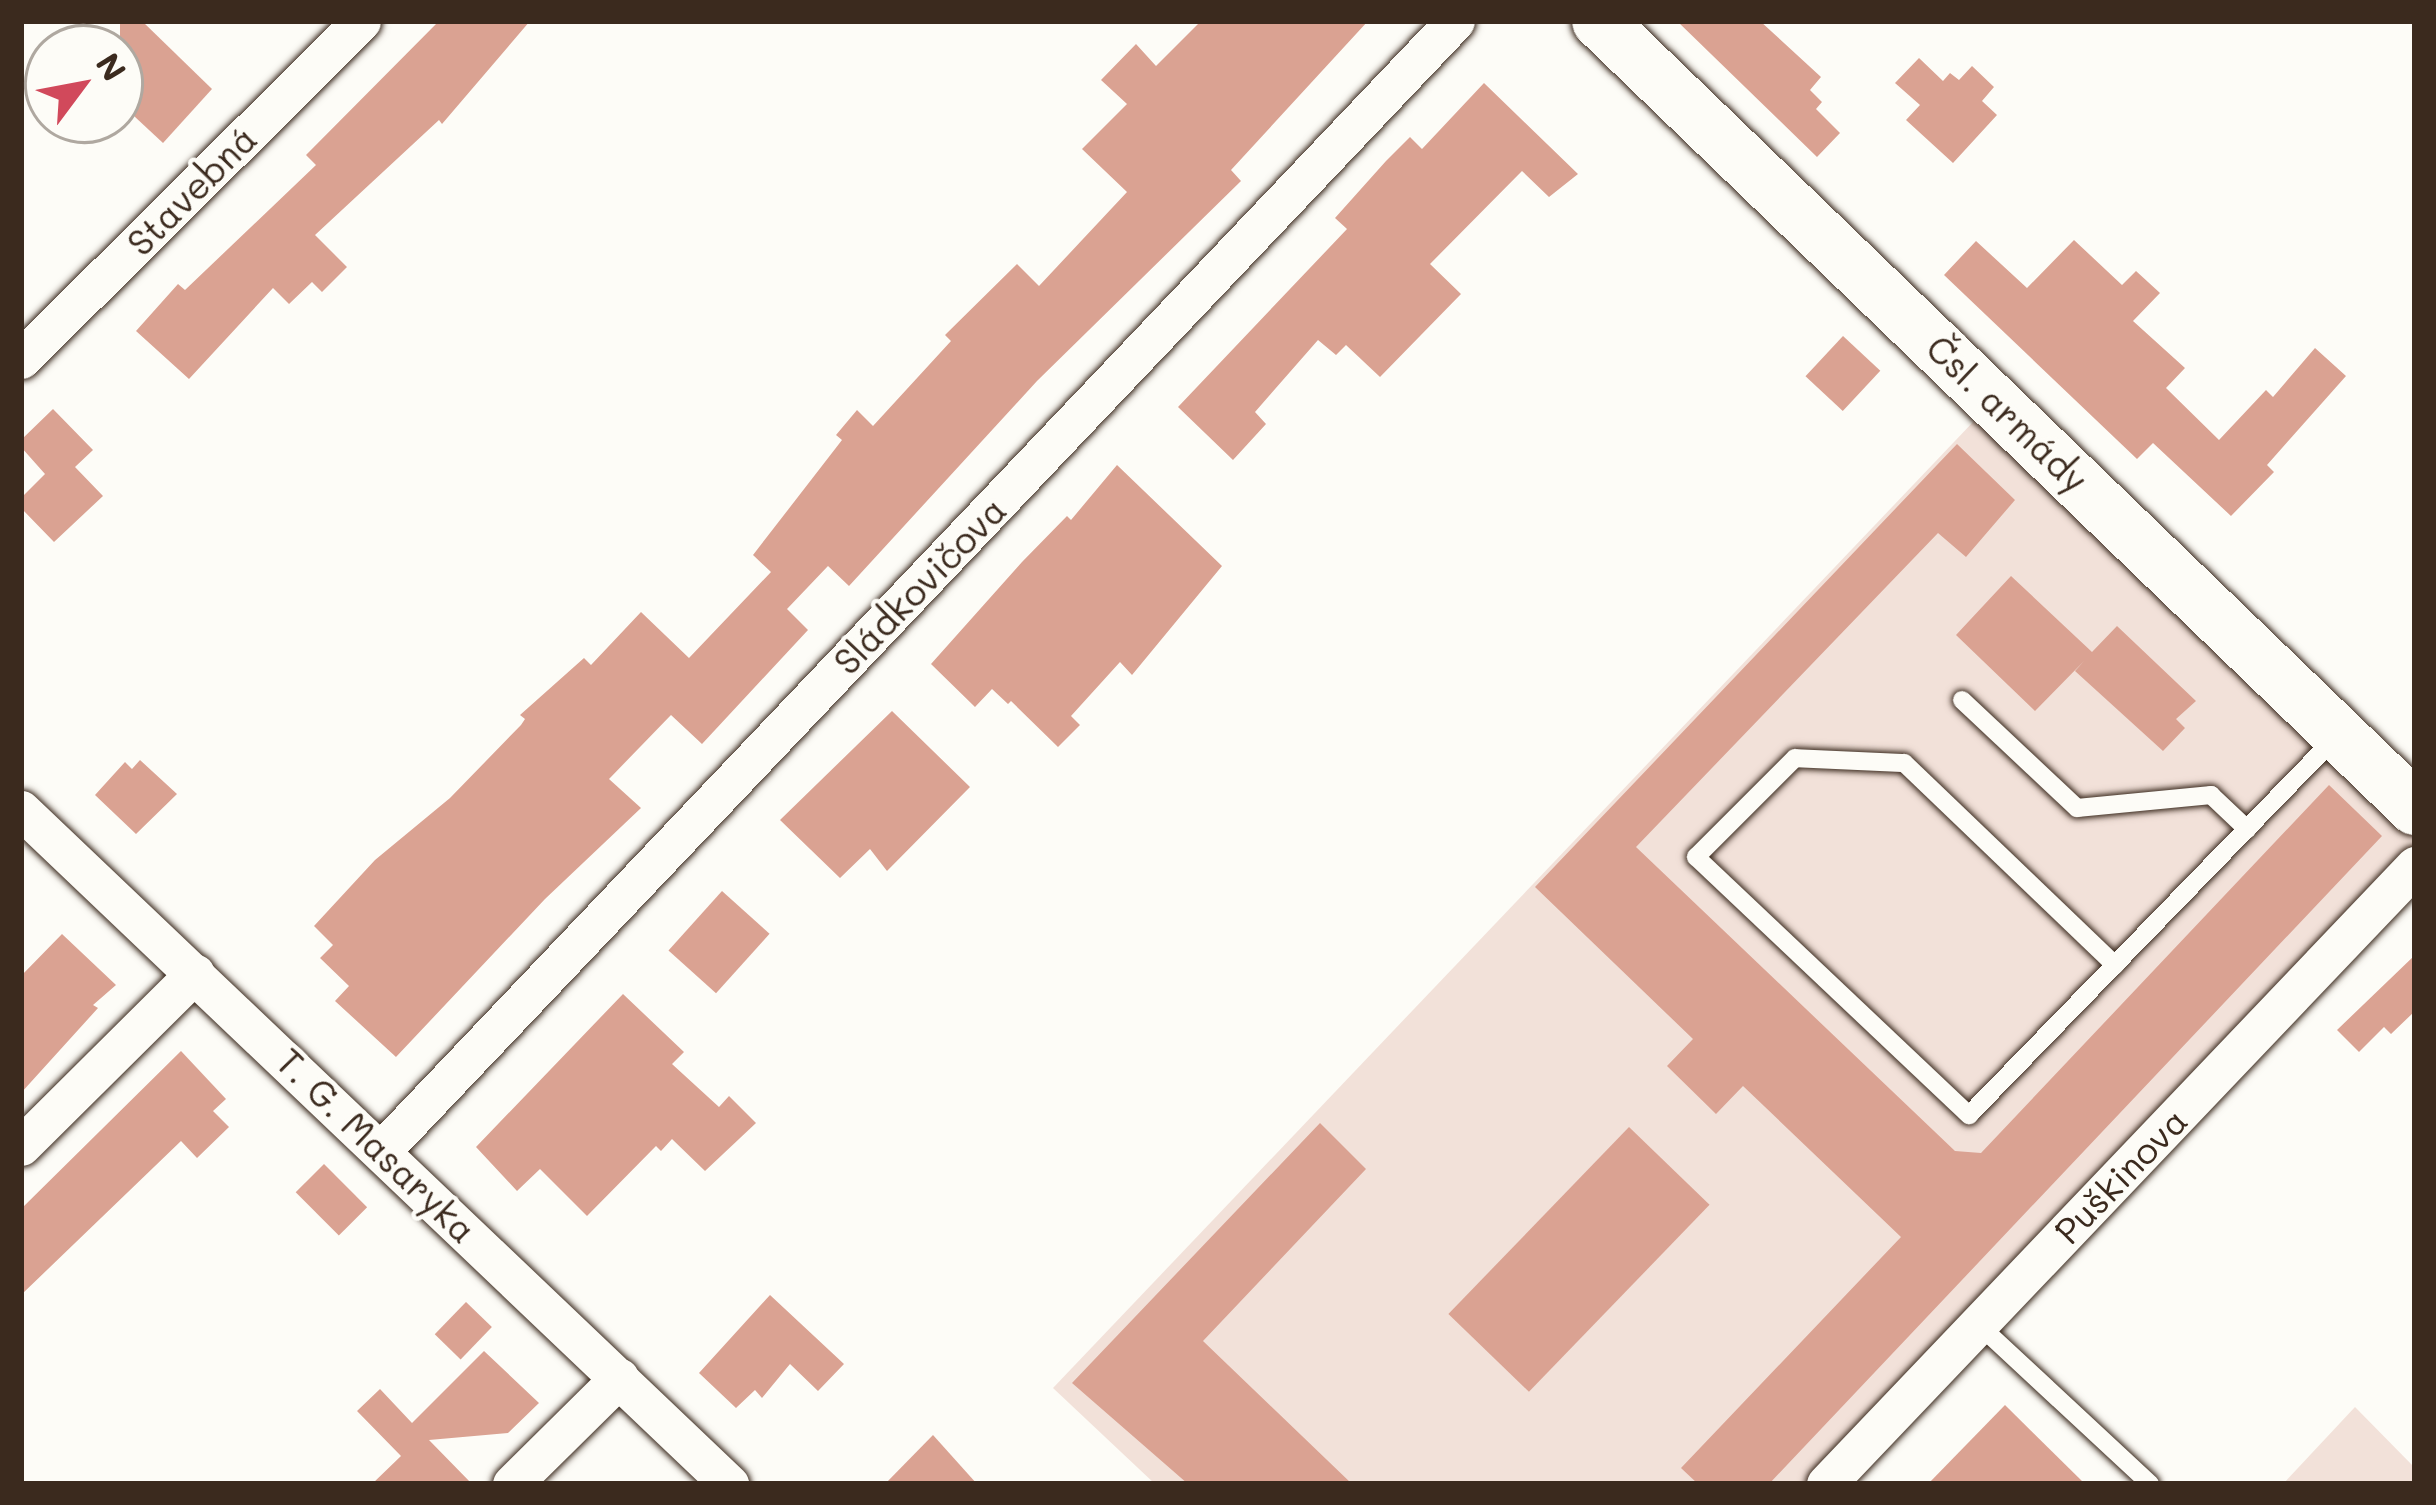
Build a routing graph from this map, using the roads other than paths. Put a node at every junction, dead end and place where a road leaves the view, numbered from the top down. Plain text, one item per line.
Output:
1 (361, 21) edge
2 (1455, 21) edge
3 (1599, 21) edge
4 (21, 359) edge
5 (1962, 700) dead end
6 (2339, 734) junction
7 (2415, 808) edge
8 (21, 810) edge
9 (2247, 829) junction
10 (2415, 866) edge
11 (2114, 964) junction
12 (195, 973) junction
13 (21, 1145) edge
14 (383, 1149) junction
15 (1978, 1324) junction
16 (619, 1378) junction
17 (512, 1484) edge
18 (729, 1484) edge
19 (1826, 1484) edge
20 (2150, 1484) edge

1 - 4 street, Stavebná
2 - 14 street, Sládkovičova
3 - 6 street, Čsl. armády
5 - 9 lane
6 - 7 street, Čsl. armády
6 - 9 lane
8 - 12 street, T. G. Masaryka
9 - 11 lane
10 - 15 street, Puškinova
11 - 11 lane
12 - 13 street
12 - 14 street, T. G. Masaryka
14 - 16 street, T. G. Masaryka
15 - 19 street, Puškinova
15 - 20 lane
16 - 17 street
16 - 18 street, T. G. Masaryka

